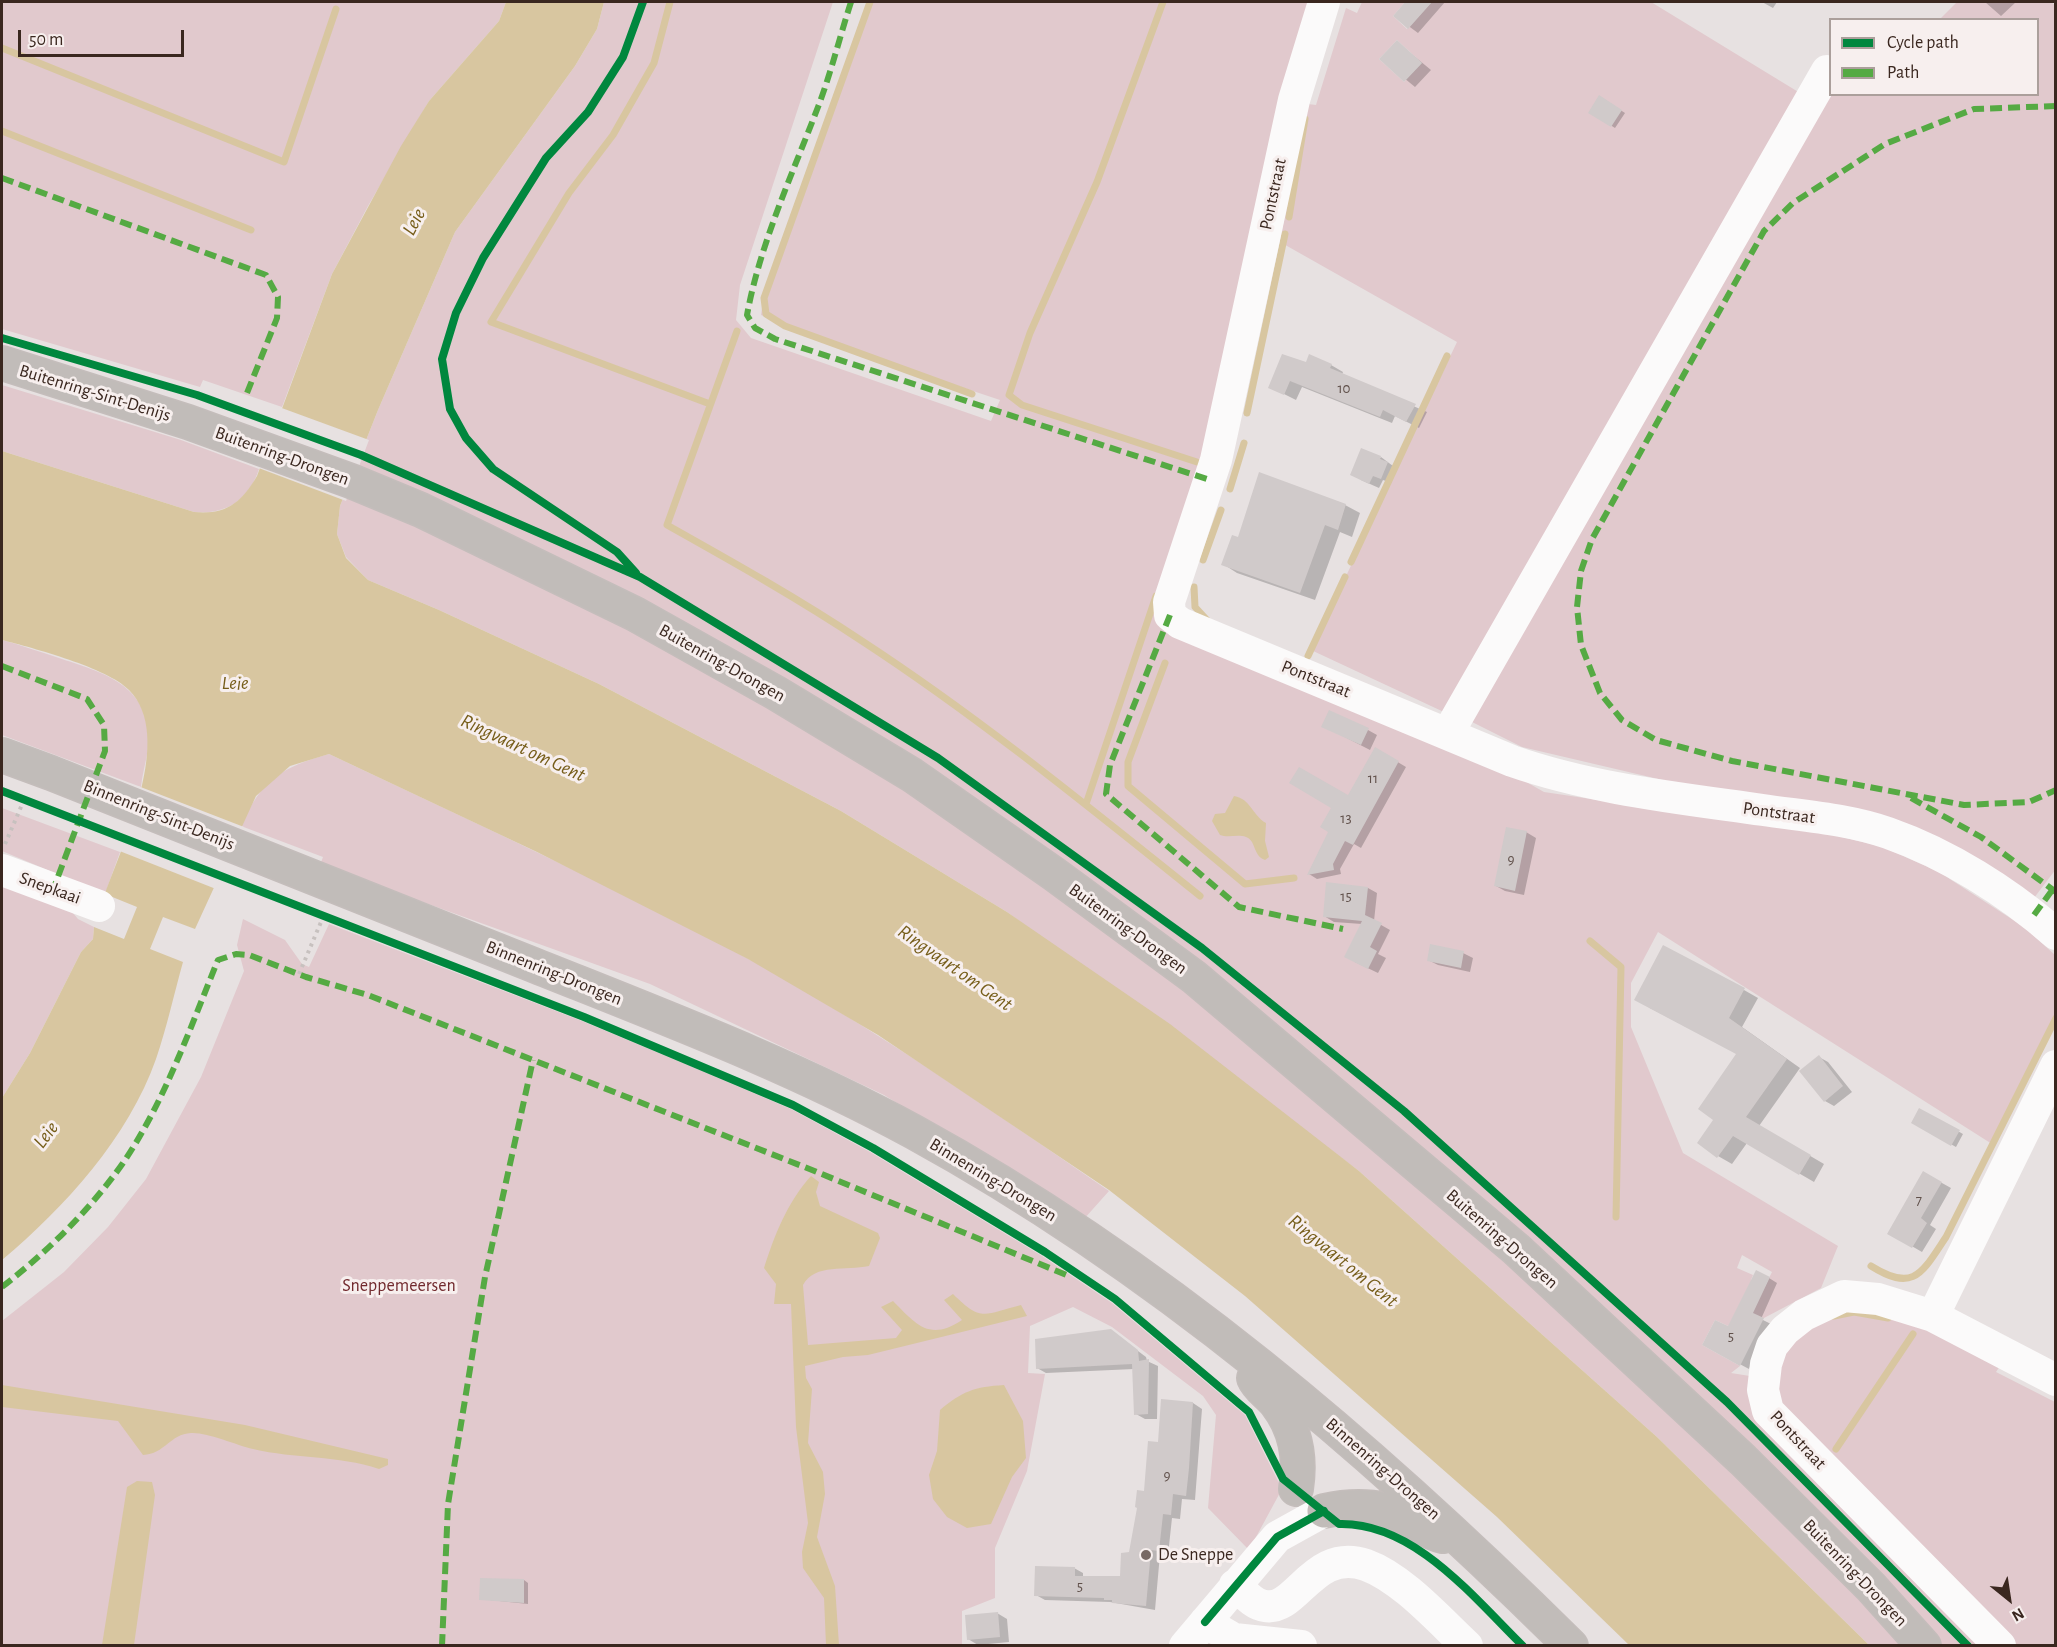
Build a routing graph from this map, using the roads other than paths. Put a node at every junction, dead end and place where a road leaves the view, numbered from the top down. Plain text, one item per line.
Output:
1 (1324, 2) edge
2 (1827, 70) dead end
3 (2, 363) edge
4 (188, 422) joint
5 (1448, 733) junction
6 (2, 755) edge
7 (2, 870) edge
8 (315, 878) joint
9 (99, 906) dead end
10 (2055, 934) edge
11 (2055, 1066) edge
12 (1933, 1316) junction
13 (1244, 1351) junction
14 (2055, 1380) edge
15 (1296, 1489) joint
16 (1324, 1511) joint
17 (1278, 1537) junction
18 (1464, 1540) junction
19 (1235, 1586) junction
20 (1205, 1622) junction
21 (1185, 1646) edge
22 (1301, 1646) edge
23 (1467, 1646) edge
24 (1571, 1646) edge
25 (1924, 1646) edge
26 (2000, 1646) edge

1 - 5 street, Pontstraat
2 - 5 street
3 - 4 highway, Buitenring-Sint-Denijs
4 - 25 highway, Buitenring-Drongen
5 - 10 street, Pontstraat
6 - 8 highway, Binnenring-Sint-Denijs
7 - 9 street, Snepkaai
8 - 13 highway, Binnenring-Drongen
11 - 12 street
12 - 14 street, Pontstraat
12 - 26 street, Pontstraat
13 - 15 highway
13 - 18 highway, Binnenring-Drongen
15 - 17 street
16 - 17 street
16 - 18 highway
17 - 19 street
18 - 24 highway, Binnenring-Drongen
19 - 20 street
19 - 23 street
20 - 21 street
20 - 22 street

